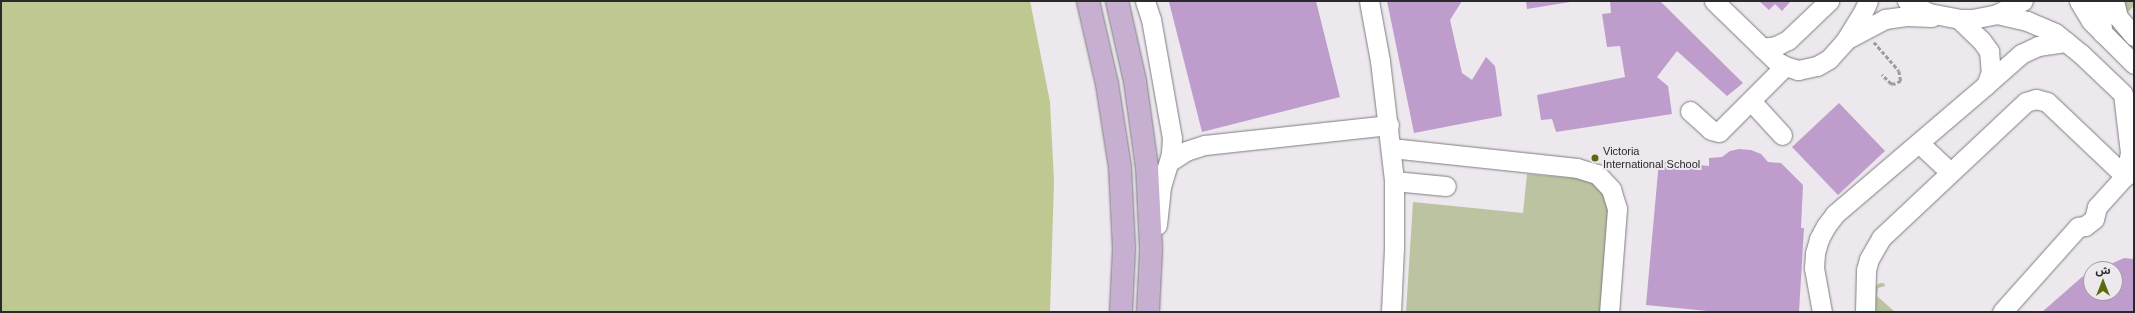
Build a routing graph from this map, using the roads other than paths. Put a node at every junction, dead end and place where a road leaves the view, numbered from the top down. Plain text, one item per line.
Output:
1 (1088, 1) edge
2 (1117, 1) edge
3 (1145, 1) edge
4 (1369, 1) edge
5 (1714, 1) edge
6 (1829, 1) edge
7 (1868, 1) edge
8 (1907, 1) edge
9 (2023, 1) edge
10 (2079, 1) edge
11 (2100, 1) edge
12 (2114, 1) edge
13 (1997, 14) junction
14 (1951, 18) junction
15 (2102, 33) junction
16 (2134, 36) edge
17 (1845, 41) junction
18 (2067, 42) junction
19 (1762, 48) junction
20 (2134, 64) edge
21 (1785, 66) junction
22 (1986, 85) junction
23 (1751, 101) junction
24 (1690, 112) dead end
25 (1389, 125) junction
26 (1171, 130) junction
27 (1782, 135) dead end
28 (1918, 143) junction
29 (1205, 145) junction
30 (1391, 148) junction
31 (1169, 162) junction
32 (1950, 172) junction
33 (2125, 176) junction
34 (1394, 182) junction
35 (1446, 186) dead end
36 (1150, 250) junction
37 (1121, 312) edge
38 (1148, 312) edge
39 (1391, 312) edge
40 (1609, 312) edge
41 (1822, 312) edge
42 (1865, 312) edge
43 (2002, 312) edge

1 - 37 main road
2 - 36 main road
3 - 26 street
4 - 25 street
5 - 19 street
6 - 19 street
7 - 17 street
8 - 14 street
9 - 13 street
10 - 15 street
11 - 15 street
12 - 16 street
13 - 14 street
13 - 18 street
14 - 17 street
14 - 22 street
15 - 20 street
17 - 21 street
18 - 22 street
18 - 33 street
19 - 21 street
21 - 23 street
22 - 28 street
23 - 24 street
23 - 27 street
25 - 29 street
25 - 30 street
26 - 29 street
26 - 31 street
28 - 32 street
28 - 41 street
29 - 31 street
30 - 34 street
30 - 40 street
31 - 36 street
32 - 33 street
32 - 42 street
33 - 43 street
34 - 35 street
34 - 39 street
36 - 38 main road

